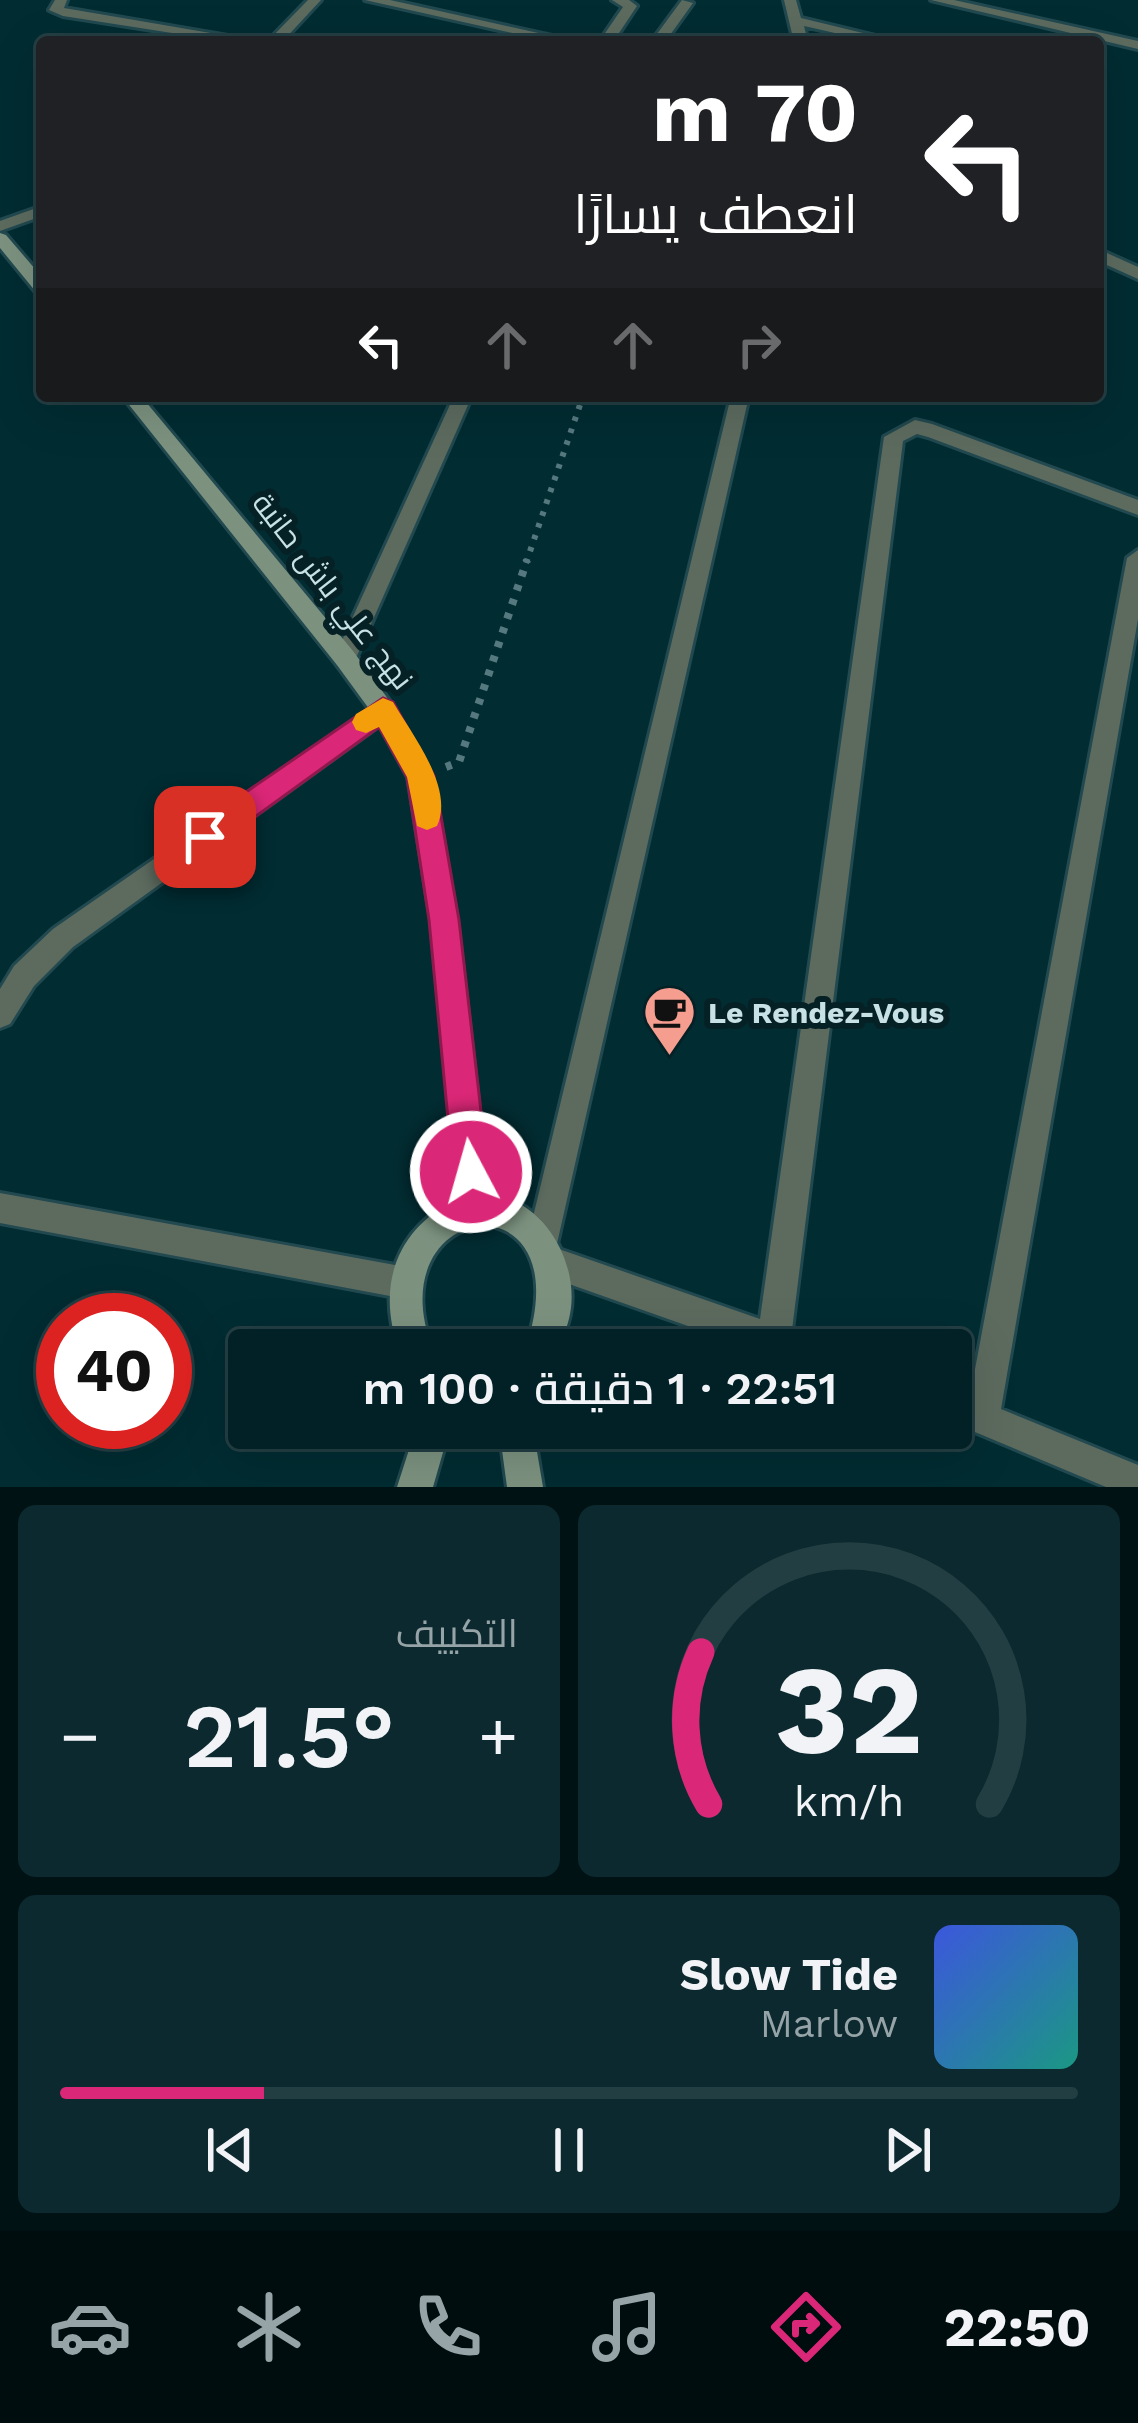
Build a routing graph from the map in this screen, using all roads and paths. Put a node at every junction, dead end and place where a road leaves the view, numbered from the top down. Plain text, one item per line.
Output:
1 (61, 0) edge
2 (315, 0) edge
3 (371, 0) edge
4 (618, 0) edge
5 (790, 0) edge
6 (937, 0) edge
7 (687, 4) dead end
8 (793, 20) junction
9 (217, 36) edge
10 (280, 36) edge
11 (543, 36) edge
12 (611, 36) edge
13 (663, 36) edge
14 (799, 36) edge
15 (866, 36) edge
16 (1098, 36) edge
17 (1104, 37) edge
18 (1138, 45) edge
19 (36, 213) edge
20 (0, 226) edge
21 (0, 238) edge
22 (1104, 257) edge
23 (1138, 274) edge
24 (36, 281) edge
25 (136, 402) edge
26 (460, 402) edge
27 (581, 402) edge
28 (739, 402) edge
29 (1138, 508) edge
30 (1138, 558) edge
31 (345, 658) junction
32 (383, 710) junction
33 (420, 776) junction
34 (0, 1014) edge
35 (0, 1208) edge
36 (475, 1210) junction
37 (548, 1252) junction
38 (406, 1283) junction
39 (410, 1329) edge
40 (550, 1329) edge
41 (748, 1329) edge
42 (791, 1329) edge
43 (972, 1386) edge
44 (972, 1413) edge
45 (427, 1449) edge
46 (519, 1449) edge
47 (1138, 1483) edge
48 (415, 1487) edge
49 (524, 1487) edge

1 - 9 street
2 - 10 street
3 - 11 street
4 - 12 street
5 - 8 street
6 - 16 street
7 - 13 street
8 - 14 street
8 - 15 street
17 - 18 street
19 - 20 street
21 - 24 street
22 - 23 street
25 - 31 street, نهج علي باش حانبة
26 - 31 street
27 - 33 path
28 - 37 street
29 - 42 street
30 - 43 street
31 - 32 street, نهج علي باش حانبة
32 - 33 street, نهج علي باش حانبة
32 - 34 street
33 - 36 street, نهج علي باش حانبة
35 - 38 street
36 - 37 street
36 - 38 street
37 - 40 street
37 - 41 street
38 - 39 street
44 - 47 street
45 - 48 street
46 - 49 street

